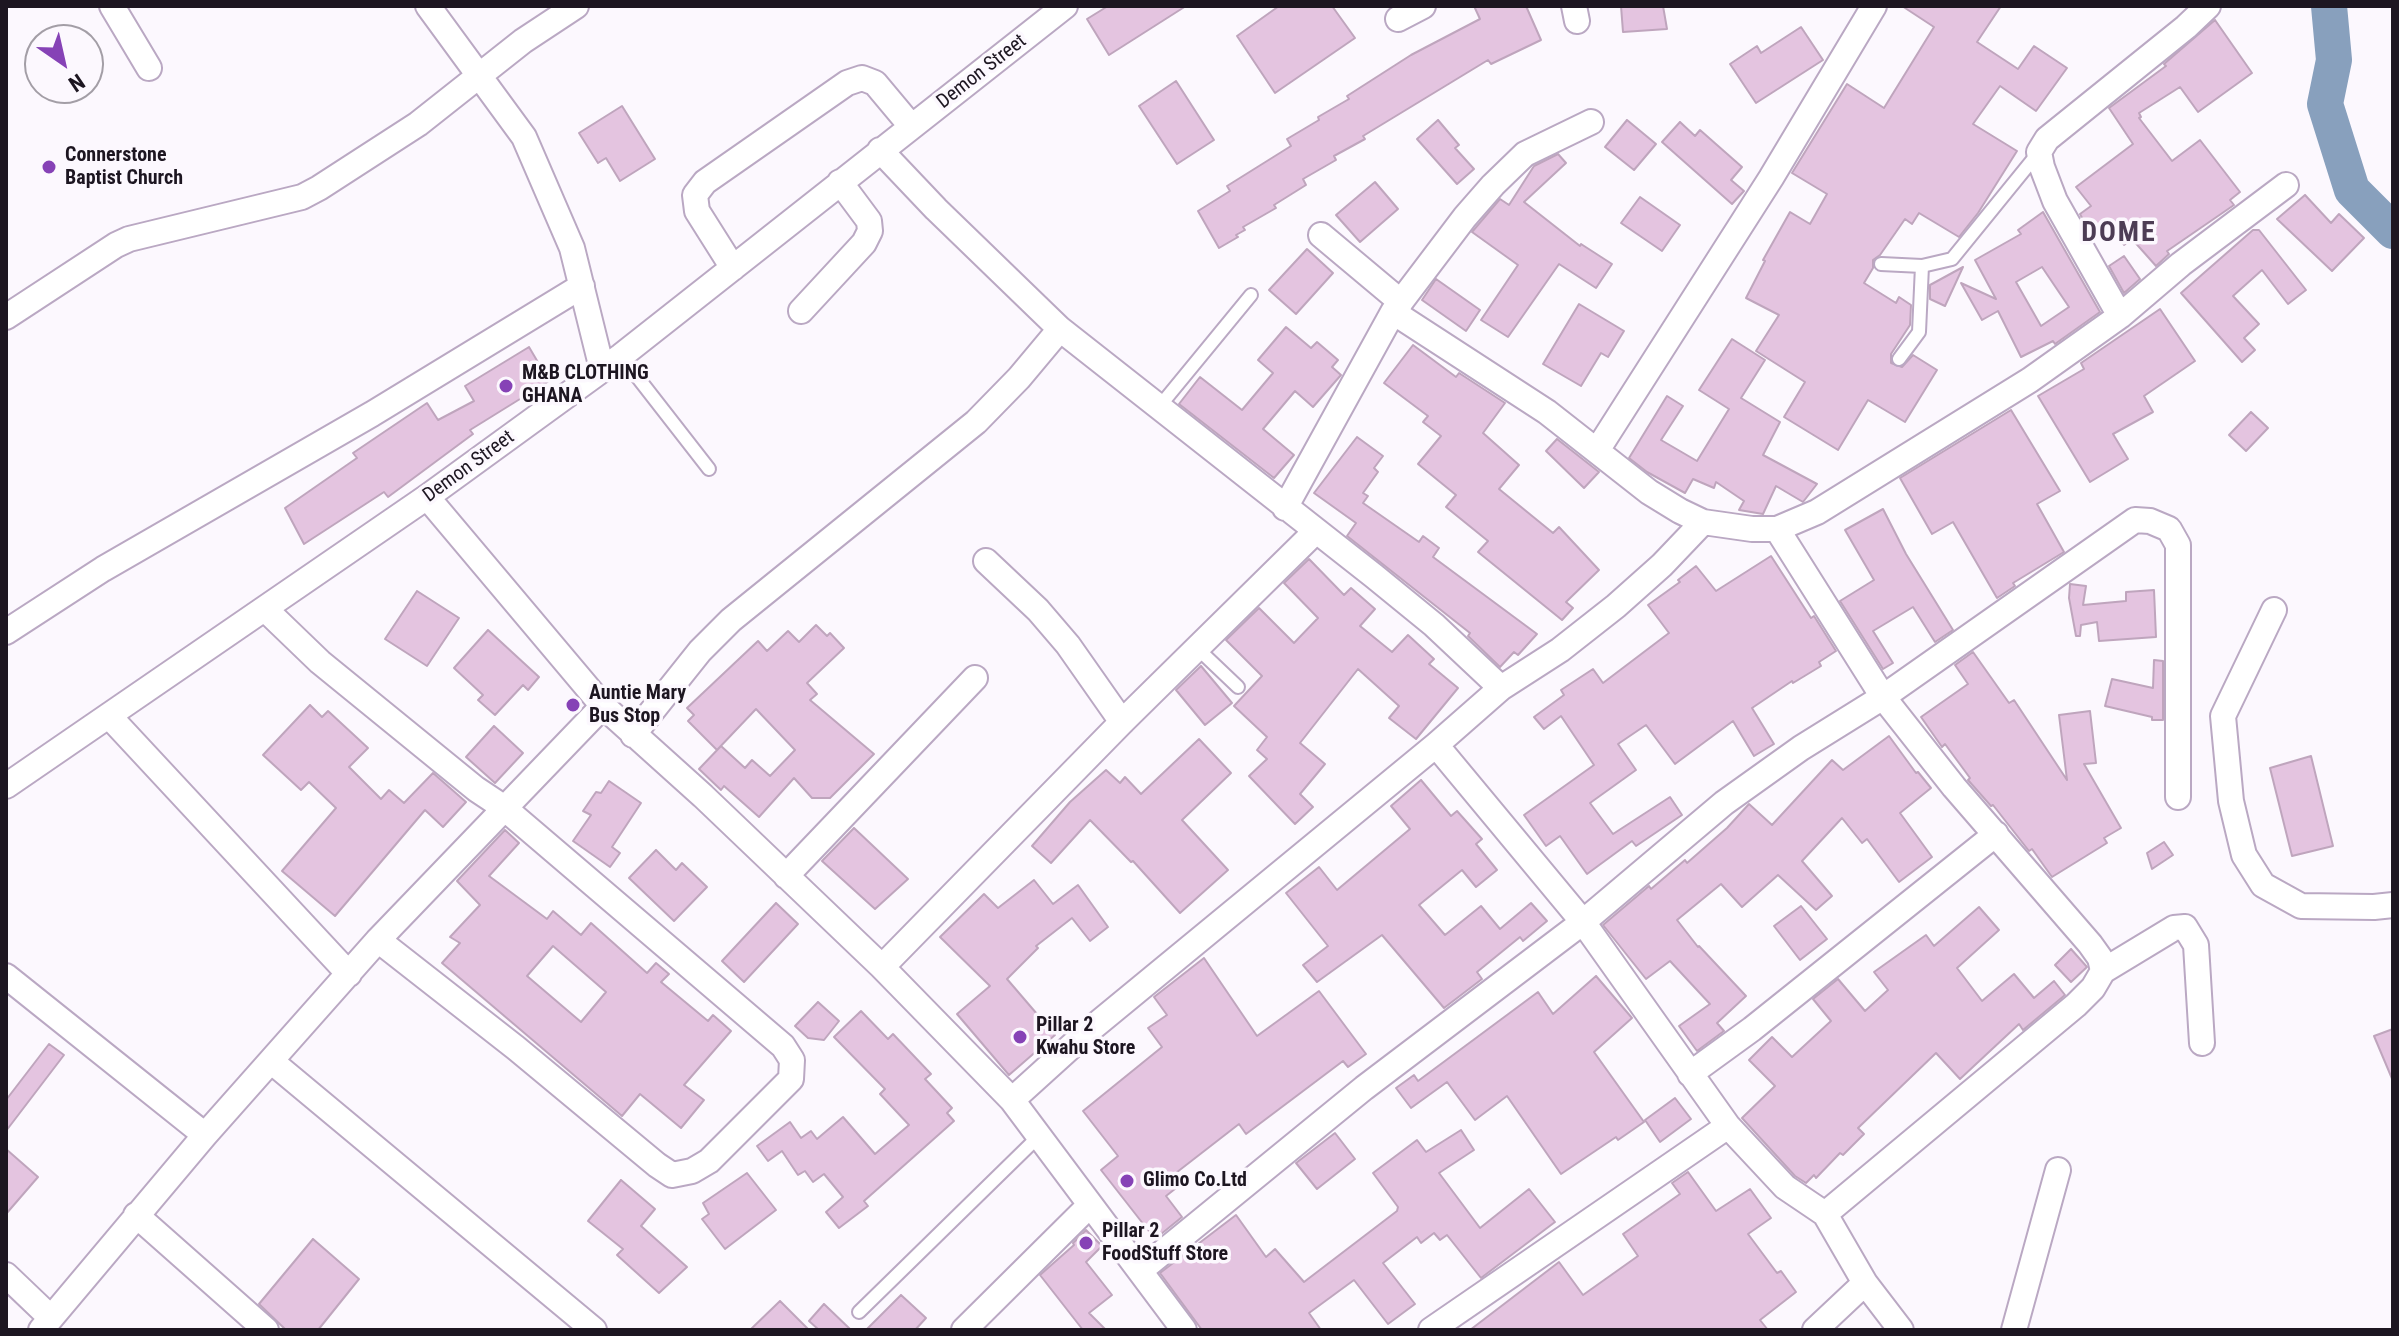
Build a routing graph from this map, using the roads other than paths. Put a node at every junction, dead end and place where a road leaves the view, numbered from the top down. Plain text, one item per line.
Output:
1 (112, 6) edge
2 (428, 6) edge
3 (576, 6) edge
4 (1065, 6) edge
5 (1423, 6) edge
6 (1874, 6) edge
7 (2208, 6) edge
8 (1398, 19) dead end
9 (149, 68) dead end
10 (480, 78) junction
11 (1591, 122) dead end
12 (911, 126) junction
13 (880, 150) junction
14 (2039, 152) junction
15 (840, 182) junction
16 (2286, 185) dead end
17 (1321, 235) dead end
18 (1881, 264) dead end
19 (1922, 266) junction
20 (733, 268) junction
21 (582, 286) junction
22 (1251, 295) dead end
23 (1397, 307) junction
24 (801, 311) dead end
25 (2120, 316) junction
26 (6, 317) edge
27 (1060, 329) junction
28 (1899, 359) dead end
29 (612, 363) junction
30 (1159, 407) junction
31 (1598, 449) junction
32 (709, 469) dead end
33 (427, 497) junction
34 (1285, 508) junction
35 (1703, 522) junction
36 (1777, 529) junction
37 (1316, 531) junction
38 (986, 561) dead end
39 (266, 610) junction
40 (2274, 610) dead end
41 (6, 632) edge
42 (1197, 648) junction
43 (975, 678) dead end
44 (1238, 687) dead end
45 (1501, 688) junction
46 (1883, 697) junction
47 (603, 706) junction
48 (109, 716) junction
49 (1122, 722) junction
50 (633, 735) junction
51 (1436, 745) junction
52 (6, 786) edge
53 (2178, 797) dead end
54 (503, 807) junction
55 (1996, 834) junction
56 (786, 876) junction
57 (2393, 905) edge
58 (1583, 922) junction
59 (378, 940) junction
60 (882, 967) junction
61 (2103, 971) junction
62 (349, 974) junction
63 (6, 976) edge
64 (2202, 1043) dead end
65 (271, 1061) junction
66 (1690, 1074) junction
67 (1012, 1100) junction
68 (1728, 1126) junction
69 (205, 1135) junction
70 (1039, 1136) junction
71 (2058, 1170) dead end
72 (1090, 1205) junction
73 (1825, 1214) junction
74 (136, 1215) junction
75 (1141, 1270) junction
76 (6, 1275) edge
77 (1865, 1283) junction
78 (859, 1312) dead end
79 (46, 1324) edge
80 (266, 1330) edge
81 (594, 1330) edge
82 (964, 1330) edge
83 (1184, 1330) edge
84 (1431, 1330) edge
85 (1815, 1330) edge
86 (1901, 1330) edge
87 (2014, 1330) edge

1 - 9 street
2 - 10 street
3 - 10 street
4 - 12 street, Demon Street
5 - 8 street
6 - 31 street
7 - 14 street
10 - 21 street
10 - 26 street
11 - 23 street
12 - 13 street, Demon Street
12 - 20 street
13 - 15 street, Demon Street
13 - 27 street
14 - 19 lane
14 - 25 street
15 - 20 street, Demon Street
15 - 24 street
16 - 25 street
17 - 23 street
18 - 19 lane
19 - 28 lane
20 - 29 street, Demon Street
21 - 29 street
21 - 41 street
22 - 30 lane
23 - 31 street
23 - 34 street
25 - 36 street
27 - 30 street
27 - 50 street
29 - 32 lane
29 - 33 street, Demon Street
30 - 34 street
31 - 35 street
33 - 39 street, Demon Street
33 - 47 street
34 - 37 street
35 - 36 street
35 - 45 street
36 - 46 street
37 - 42 street
37 - 45 street
38 - 49 street
39 - 48 street, Demon Street
39 - 54 street
40 - 57 street
42 - 44 lane
42 - 49 street
43 - 56 street
45 - 51 street
46 - 53 street
46 - 55 street
46 - 58 street
47 - 50 street
47 - 54 street
48 - 52 street, Demon Street
48 - 62 street
49 - 60 street
50 - 56 street
51 - 58 street
51 - 67 street
54 - 59 street
54 - 59 street
55 - 61 street
55 - 66 street
56 - 60 street
58 - 66 street
58 - 75 street
59 - 62 street
60 - 67 street
61 - 64 street
61 - 73 street
62 - 65 street
63 - 69 street
65 - 69 street
65 - 81 street
66 - 68 street
67 - 70 street
68 - 73 street
68 - 84 street
69 - 74 street
70 - 72 street
70 - 78 lane
71 - 87 street
72 - 75 street
72 - 82 street
73 - 77 street
74 - 79 street
74 - 80 street
75 - 83 street
76 - 79 street
77 - 85 street
77 - 86 street

